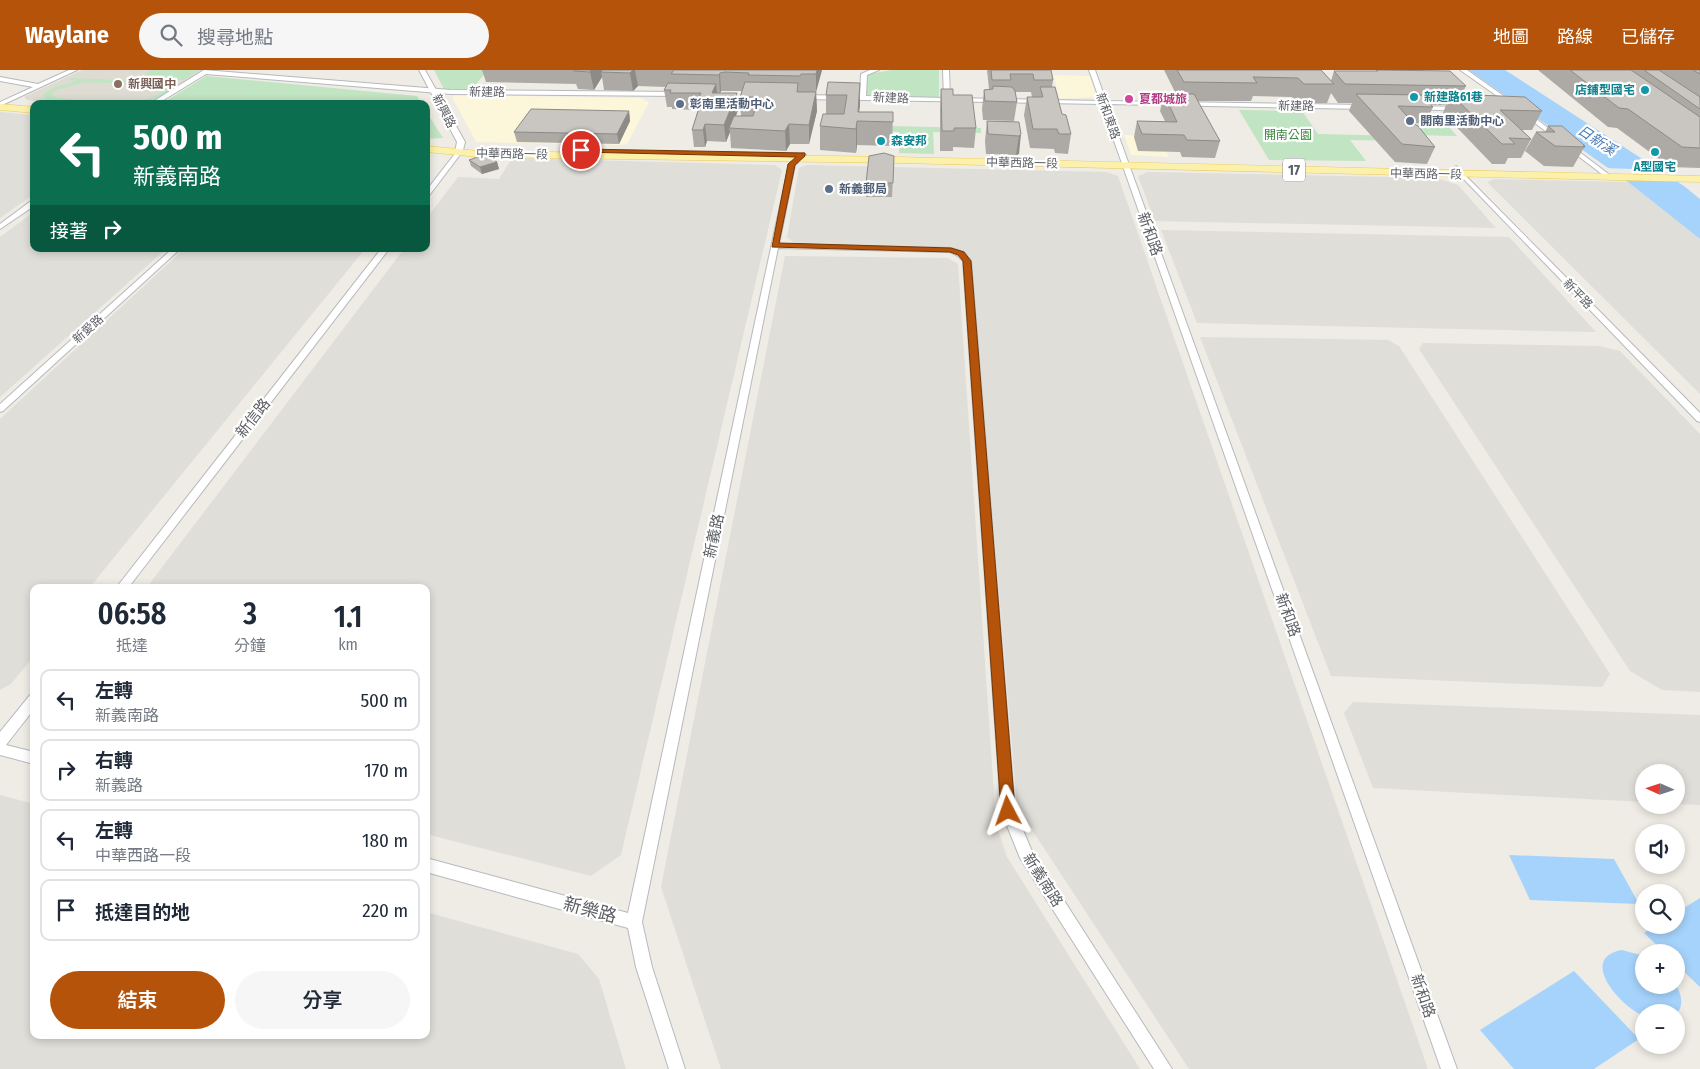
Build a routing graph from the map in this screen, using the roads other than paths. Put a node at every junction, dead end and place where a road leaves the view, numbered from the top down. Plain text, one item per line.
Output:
1 (74, 70) edge
2 (422, 70) edge
3 (876, 70) edge
4 (946, 70) edge
5 (1092, 70) edge
6 (1463, 70) edge
7 (206, 71) edge
8 (0, 78) edge
9 (602, 84) edge
10 (39, 86) junction
11 (434, 90) junction
12 (596, 94) junction
13 (687, 94) edge
14 (793, 96) edge
15 (863, 97) junction
16 (1328, 97) edge
17 (159, 100) edge
18 (947, 100) junction
19 (1103, 102) junction
20 (1, 104) edge
21 (30, 105) edge
22 (1335, 106) junction
23 (1371, 107) edge
24 (1412, 108) edge
25 (30, 109) edge
26 (1469, 109) edge
27 (1502, 109) edge
28 (1519, 110) junction
29 (430, 145) edge
30 (430, 149) edge
31 (460, 150) junction
32 (800, 157) junction
33 (1125, 164) junction
34 (1459, 171) junction
35 (1700, 174) edge
36 (1610, 175) junction
37 (1700, 179) edge
38 (430, 191) edge
39 (30, 206) edge
40 (0, 227) edge
41 (774, 246) junction
42 (173, 252) edge
43 (383, 252) edge
44 (0, 409) edge
45 (1700, 419) edge
46 (124, 584) edge
47 (30, 704) edge
48 (0, 742) edge
49 (0, 749) edge
50 (30, 757) edge
51 (430, 866) edge
52 (634, 922) junction
53 (677, 1069) edge
54 (1164, 1069) edge
55 (1449, 1069) edge

1 - 10 street
2 - 11 street, 新興路
3 - 15 street
4 - 18 street
5 - 19 street, 新和東路
6 - 28 street
7 - 11 street, 新建路
7 - 17 street
8 - 10 street
9 - 12 street
10 - 20 street
11 - 12 street, 新建路
11 - 31 street, 新興路
12 - 13 street, 新建路
14 - 15 street, 新建路
15 - 18 street, 新建路
16 - 22 street
18 - 19 street, 新建路
19 - 22 street, 新建路
19 - 33 street, 新和東路
20 - 21 main road
20 - 25 main road
22 - 23 street, 新建路
24 - 26 street
27 - 28 street
28 - 36 street
29 - 31 main road, 中華西路一段 / 17
30 - 31 main road, 中華西路一段 / 17
31 - 32 main road, 中華西路一段 / 17
31 - 38 street
32 - 33 main road, 中華西路一段 / 17
32 - 41 street, 新義路
33 - 34 main road, 中華西路一段 / 17
33 - 55 street, 新和路
34 - 36 main road, 中華西路一段 / 17
34 - 45 street, 新平路
35 - 36 main road, 17
36 - 37 main road, 17
39 - 40 street
41 - 52 street, 新義路
41 - 54 street, 新義南路
42 - 44 street, 新愛路
43 - 46 street, 新信路
47 - 48 street
49 - 50 street
51 - 52 street, 新樂路
52 - 53 street, 新樂路

